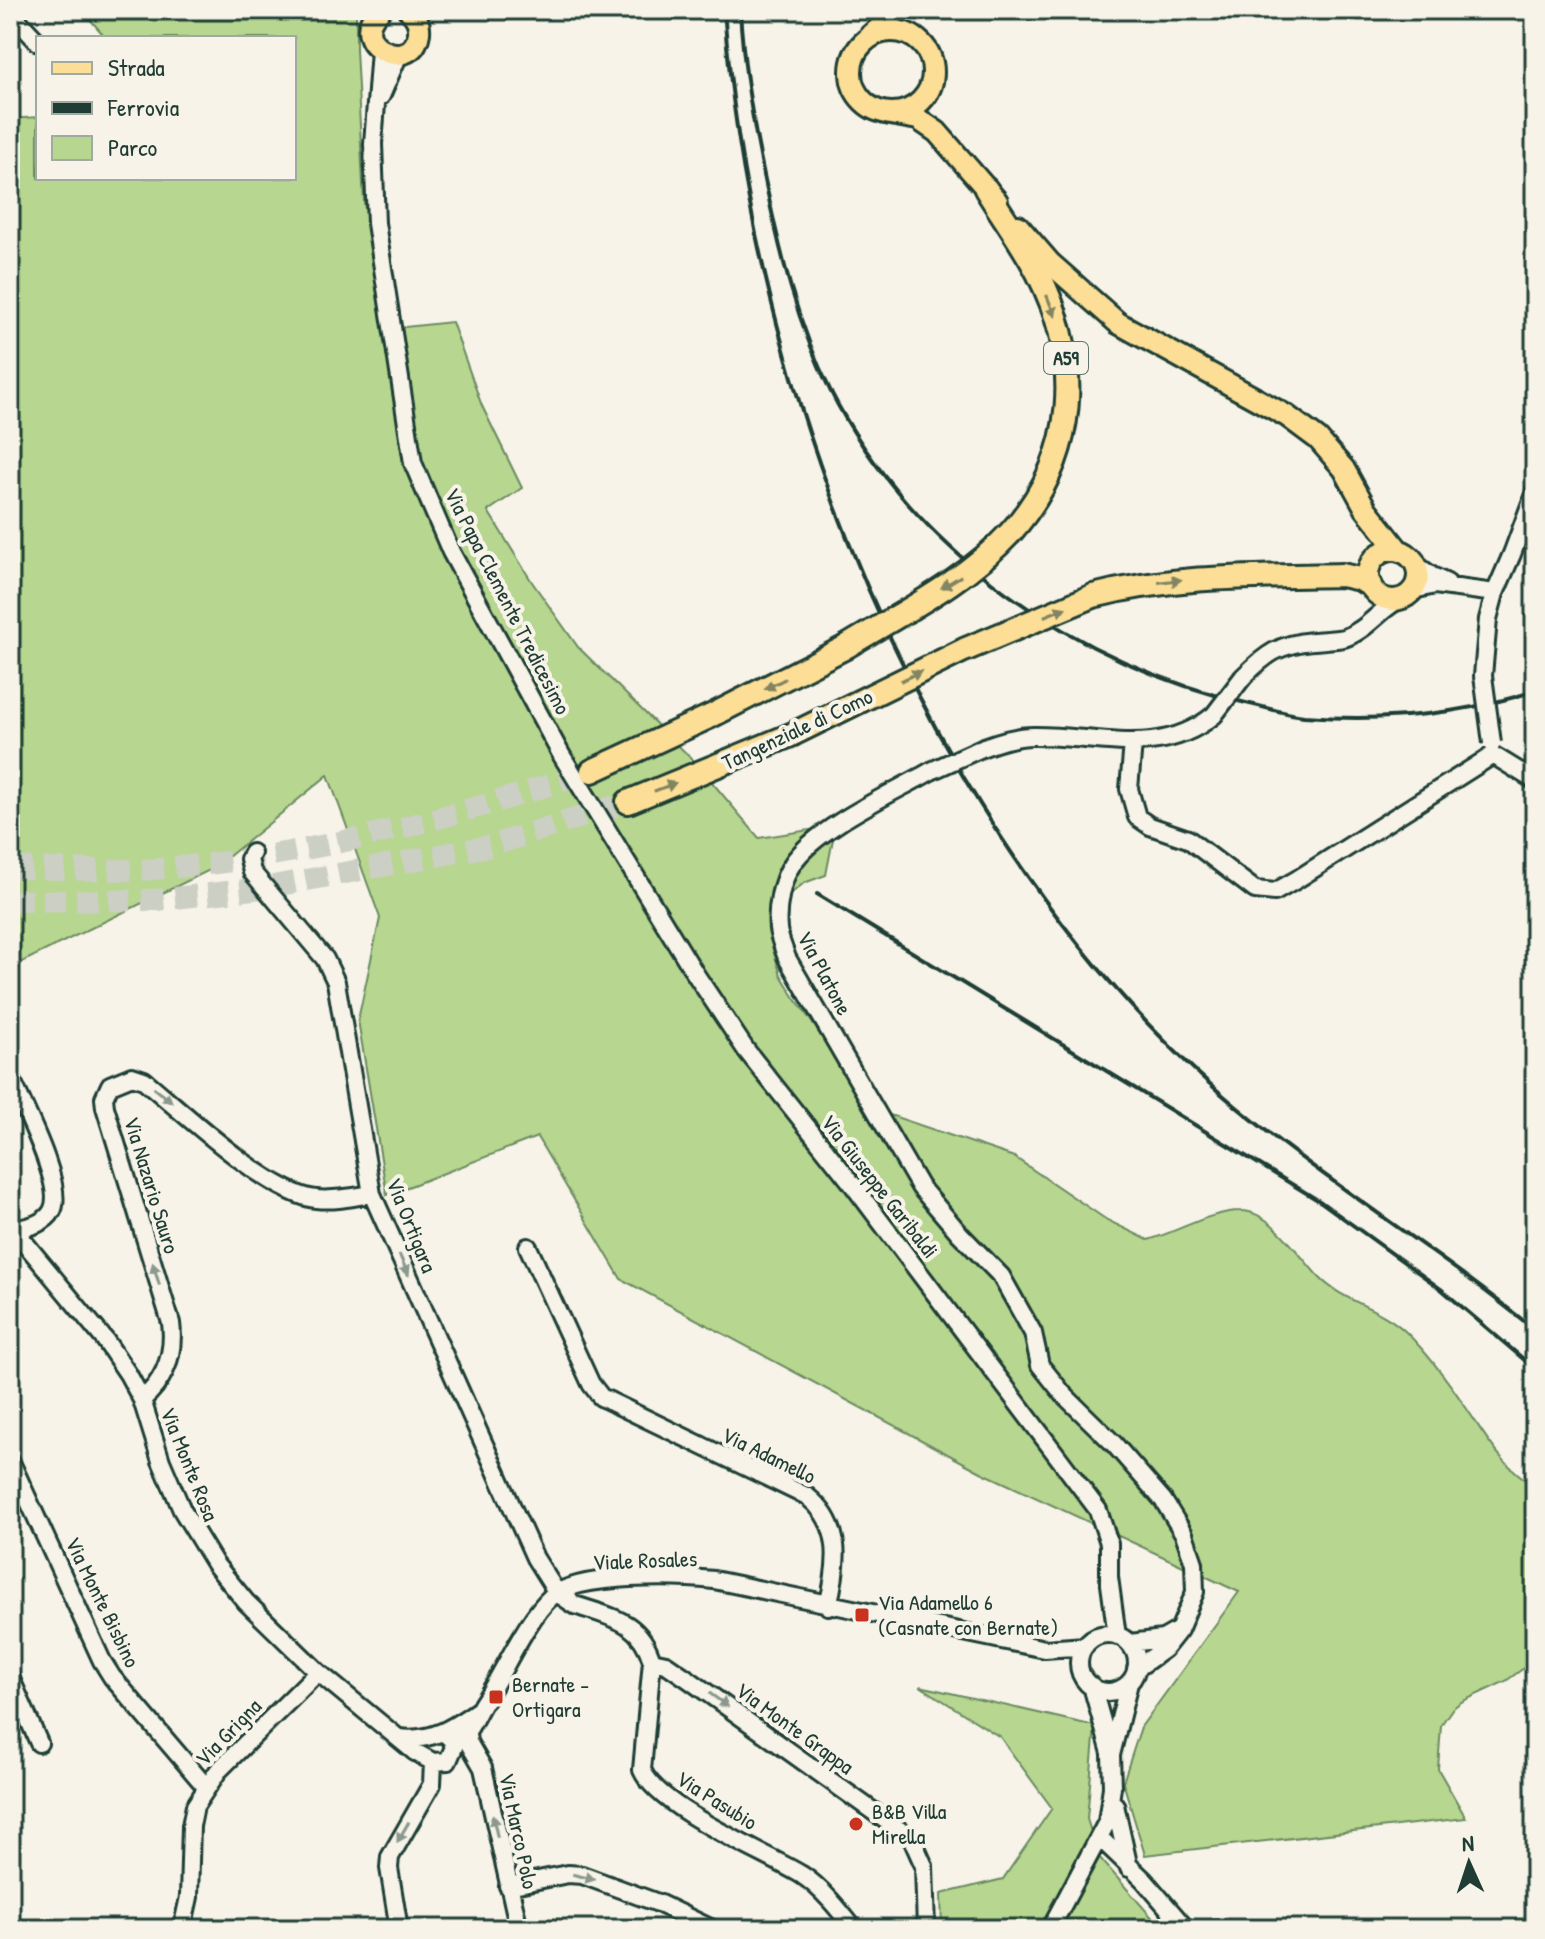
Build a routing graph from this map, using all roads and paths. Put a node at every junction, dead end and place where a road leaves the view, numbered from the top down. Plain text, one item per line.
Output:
1 (896, 10) edge
2 (907, 10) edge
3 (10, 12) edge
4 (373, 14) edge
5 (417, 14) edge
6 (36, 40) edge
7 (863, 42) junction
8 (921, 43) junction
9 (390, 52) junction
10 (930, 87) junction
11 (885, 113) junction
12 (952, 147) junction
13 (986, 189) junction
14 (1535, 492) edge
15 (1366, 509) junction
16 (1407, 557) junction
17 (1372, 561) junction
18 (1456, 586) junction
19 (1372, 589) junction
20 (1495, 593) junction
21 (1406, 595) junction
22 (1364, 628) junction
23 (1133, 743) junction
24 (1492, 749) junction
25 (592, 771) tunnel mouth
26 (1535, 781) edge
27 (628, 802) tunnel mouth
28 (603, 821) joint
29 (252, 853) dead end
30 (10, 1076) edge
31 (372, 1194) junction
32 (12, 1228) edge
33 (528, 1247) dead end
34 (142, 1400) junction
35 (10, 1460) edge
36 (15, 1483) edge
37 (1109, 1577) junction
38 (570, 1595) junction
39 (828, 1606) junction
40 (1179, 1630) junction
41 (1099, 1636) junction
42 (1124, 1640) junction
43 (1085, 1646) junction
44 (1045, 1649) junction
45 (652, 1661) junction
46 (318, 1672) junction
47 (1081, 1672) junction
48 (1132, 1676) junction
49 (10, 1677) edge
50 (1092, 1686) junction
51 (477, 1711) junction
52 (399, 1738) junction
53 (427, 1739) junction
54 (458, 1740) junction
55 (39, 1743) dead end
56 (1111, 1755) junction
57 (430, 1760) junction
58 (206, 1787) junction
59 (1112, 1787) junction
60 (1100, 1838) junction
61 (1130, 1870) junction
62 (508, 1886) junction
63 (182, 1929) edge
64 (399, 1929) edge
65 (519, 1929) edge
66 (712, 1929) edge
67 (854, 1929) edge
68 (926, 1929) edge
69 (1050, 1929) edge
70 (1186, 1929) edge

1 - 7 main road
2 - 8 main road
3 - 6 street
4 - 9 main road
5 - 9 main road
7 - 8 main road
7 - 11 main road
8 - 10 main road
9 - 28 street, Via Papa Clemente Tredicesimo
10 - 11 main road
10 - 12 main road
11 - 12 main road
12 - 13 main road
13 - 15 main road
13 -> 25 highway, A59, bridge
14 - 20 street
15 - 16 main road
15 - 17 main road
16 - 17 main road
16 - 18 street
16 - 21 main road
17 - 19 main road
18 - 20 street
18 - 21 street
19 - 21 main road
19 - 22 street
27 -> 19 highway, Tangenziale di Como, bridge
20 - 24 street, bridge
21 - 22 street, Via Platone
22 - 23 street, Via Platone, bridge
23 - 24 street
23 - 40 street, Via Platone, bridge
24 - 26 street
28 - 37 street, Via Giuseppe Garibaldi
29 - 31 street, Via Ortigara
30 - 32 street
34 -> 31 street, Via Nazario Sauro
31 -> 38 street, Via Ortigara
32 - 34 street, Via Monte Rosa
33 - 39 street, Via Adamello
34 - 46 street, Via Monte Rosa
35 - 36 street, Via Monte Bisbino
36 - 58 street, Via Monte Bisbino
37 - 41 street, Via Giuseppe Garibaldi
37 - 42 street, Via Giuseppe Garibaldi
38 - 39 street, Viale Rosales
38 - 45 street
38 - 51 street
39 - 44 street
40 - 42 street
40 - 48 street
41 - 42 street
41 - 43 street
42 - 48 street
43 - 44 street
43 - 47 street
44 - 47 street
45 - 67 street, Via Pasubio
45 -> 68 street, Via Monte Grappa
46 - 52 street, Via Monte Rosa
46 - 58 street, Via Grigna
47 - 50 street
48 - 50 street
48 - 56 street
49 - 55 street
50 - 56 street
51 - 54 street
51 - 54 street
52 - 53 street
52 - 57 street, Via Monte Rosa
53 - 54 street
53 - 57 street
54 - 57 street
62 -> 54 street, Via Marco Polo
56 - 59 street
57 -> 64 street
58 - 63 street, Via Grigna
59 - 60 street
59 - 61 street
60 - 61 street
60 - 69 street
61 - 70 street
62 - 65 street, Via Marco Polo
62 -> 66 street

